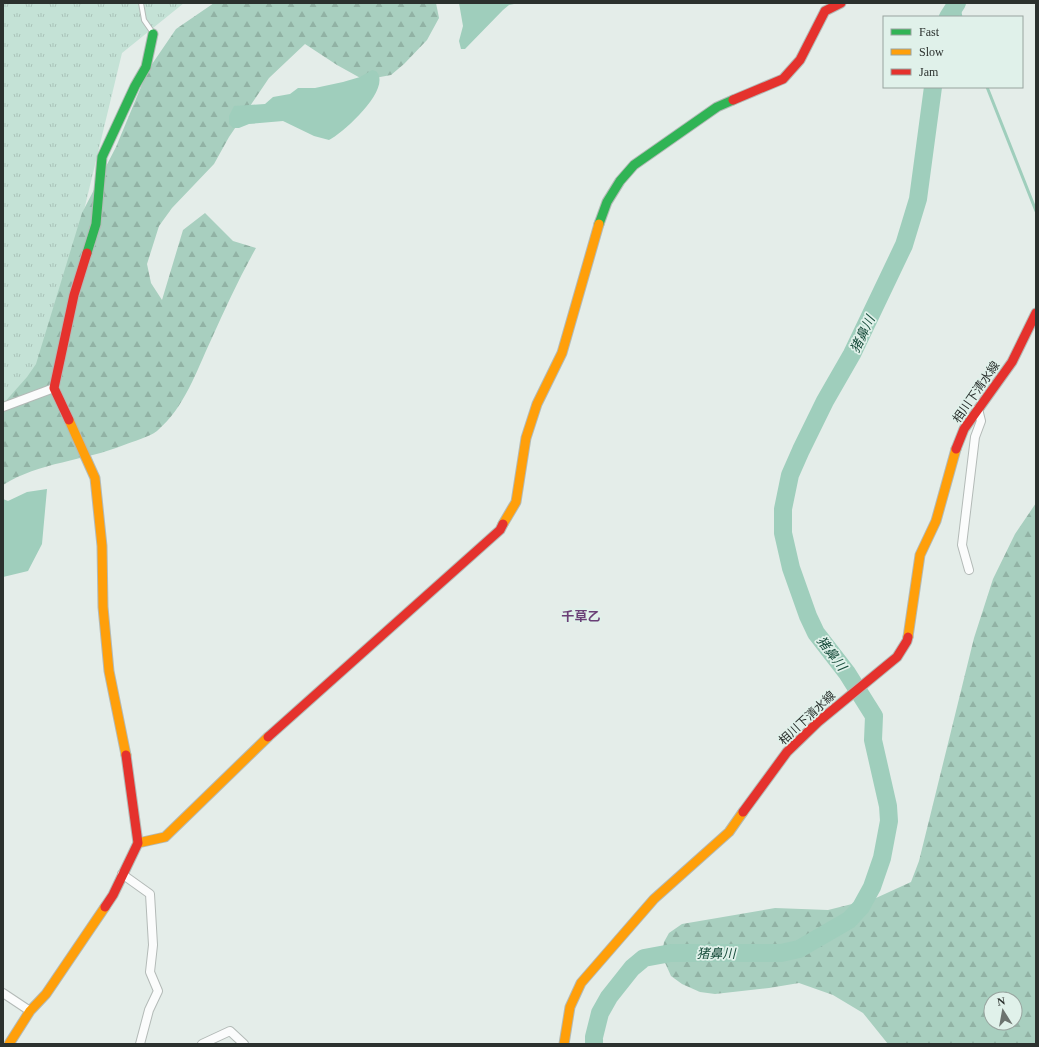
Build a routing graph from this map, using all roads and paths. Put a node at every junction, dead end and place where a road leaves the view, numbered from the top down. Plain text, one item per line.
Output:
1 (141, 3) edge
2 (839, 3) edge
3 (153, 34) joint
4 (1036, 313) edge
5 (54, 388) junction
6 (3, 407) edge
7 (978, 409) junction
8 (969, 570) dead end
9 (138, 843) junction
10 (122, 874) junction
11 (3, 992) edge
12 (30, 1011) junction
13 (9, 1044) edge
14 (140, 1044) edge
15 (202, 1044) edge
16 (244, 1044) edge
17 (564, 1044) edge

1 - 3 lane
2 - 9 street
3 - 5 street
4 - 7 street, 相川下清水線
5 - 6 street
5 - 9 street
7 - 8 street
7 - 17 street, 相川下清水線
9 - 10 street
10 - 12 street
10 - 14 street
11 - 12 street
12 - 13 street
15 - 16 street

